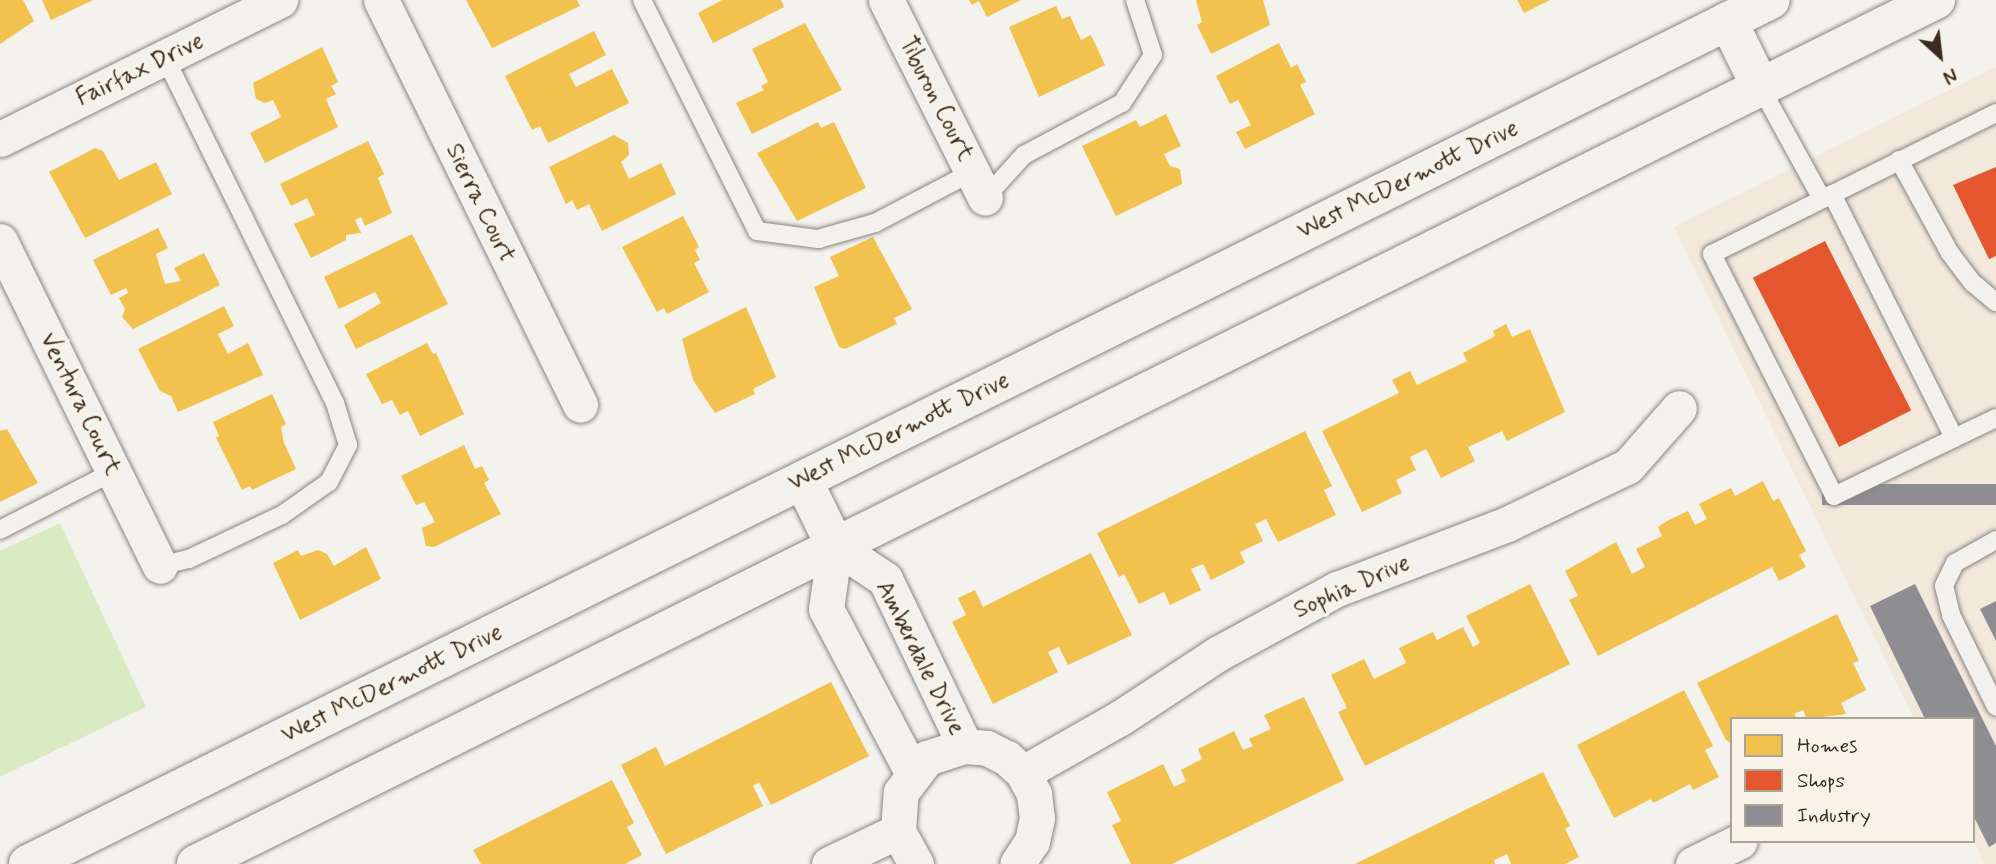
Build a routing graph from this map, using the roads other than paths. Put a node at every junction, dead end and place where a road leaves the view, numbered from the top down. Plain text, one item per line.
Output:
1 (280, 0) edge
2 (381, 0) edge
3 (642, 0) edge
4 (886, 0) edge
5 (1135, 0) edge
6 (1771, 0) edge
7 (1936, 0) edge
8 (1723, 11) edge
9 (165, 57) junction
10 (1761, 88) junction
11 (1996, 113) edge
12 (0, 139) edge
13 (1899, 160) junction
14 (979, 185) junction
15 (1827, 196) junction
16 (0, 241) edge
17 (1996, 302) edge
18 (580, 405) dead end
19 (1679, 408) dead end
20 (1996, 418) edge
21 (1954, 438) junction
22 (113, 472) junction
23 (803, 480) junction
24 (0, 530) edge
25 (1996, 540) edge
26 (835, 546) junction
27 (160, 566) joint
28 (1996, 708) edge
29 (965, 746) junction
30 (912, 772) junction
31 (1023, 773) junction
32 (898, 831) junction
33 (1736, 843) edge
34 (28, 864) edge
35 (197, 864) edge
36 (829, 864) edge
37 (916, 864) edge
38 (1017, 864) edge
39 (1693, 864) edge

1 - 9 street, Fairfax Drive
2 - 18 street, Sierra Court
3 - 14 lane
4 - 14 street, Tiburon Court
5 - 14 lane
6 - 8 main road, West McDermott Drive
7 - 10 main road
8 - 10 main road
8 - 23 main road, West McDermott Drive
9 - 12 street, Fairfax Drive
9 - 27 lane
10 - 15 lane
10 - 26 main road
11 - 13 lane
13 - 15 lane
13 - 17 lane
15 - 21 lane
15 - 21 lane
16 - 22 street, Ventura Court
19 - 31 street, Sophia Drive
20 - 21 lane
22 - 24 lane
22 - 27 street, Ventura Court
23 - 26 main road
23 - 34 main road, West McDermott Drive
25 - 28 lane
26 - 29 street, Amberdale Drive
26 - 30 street
26 - 35 main road
29 - 30 street
29 - 31 street
30 - 32 street
31 - 38 street
32 - 36 street
32 - 37 street
33 - 39 street

